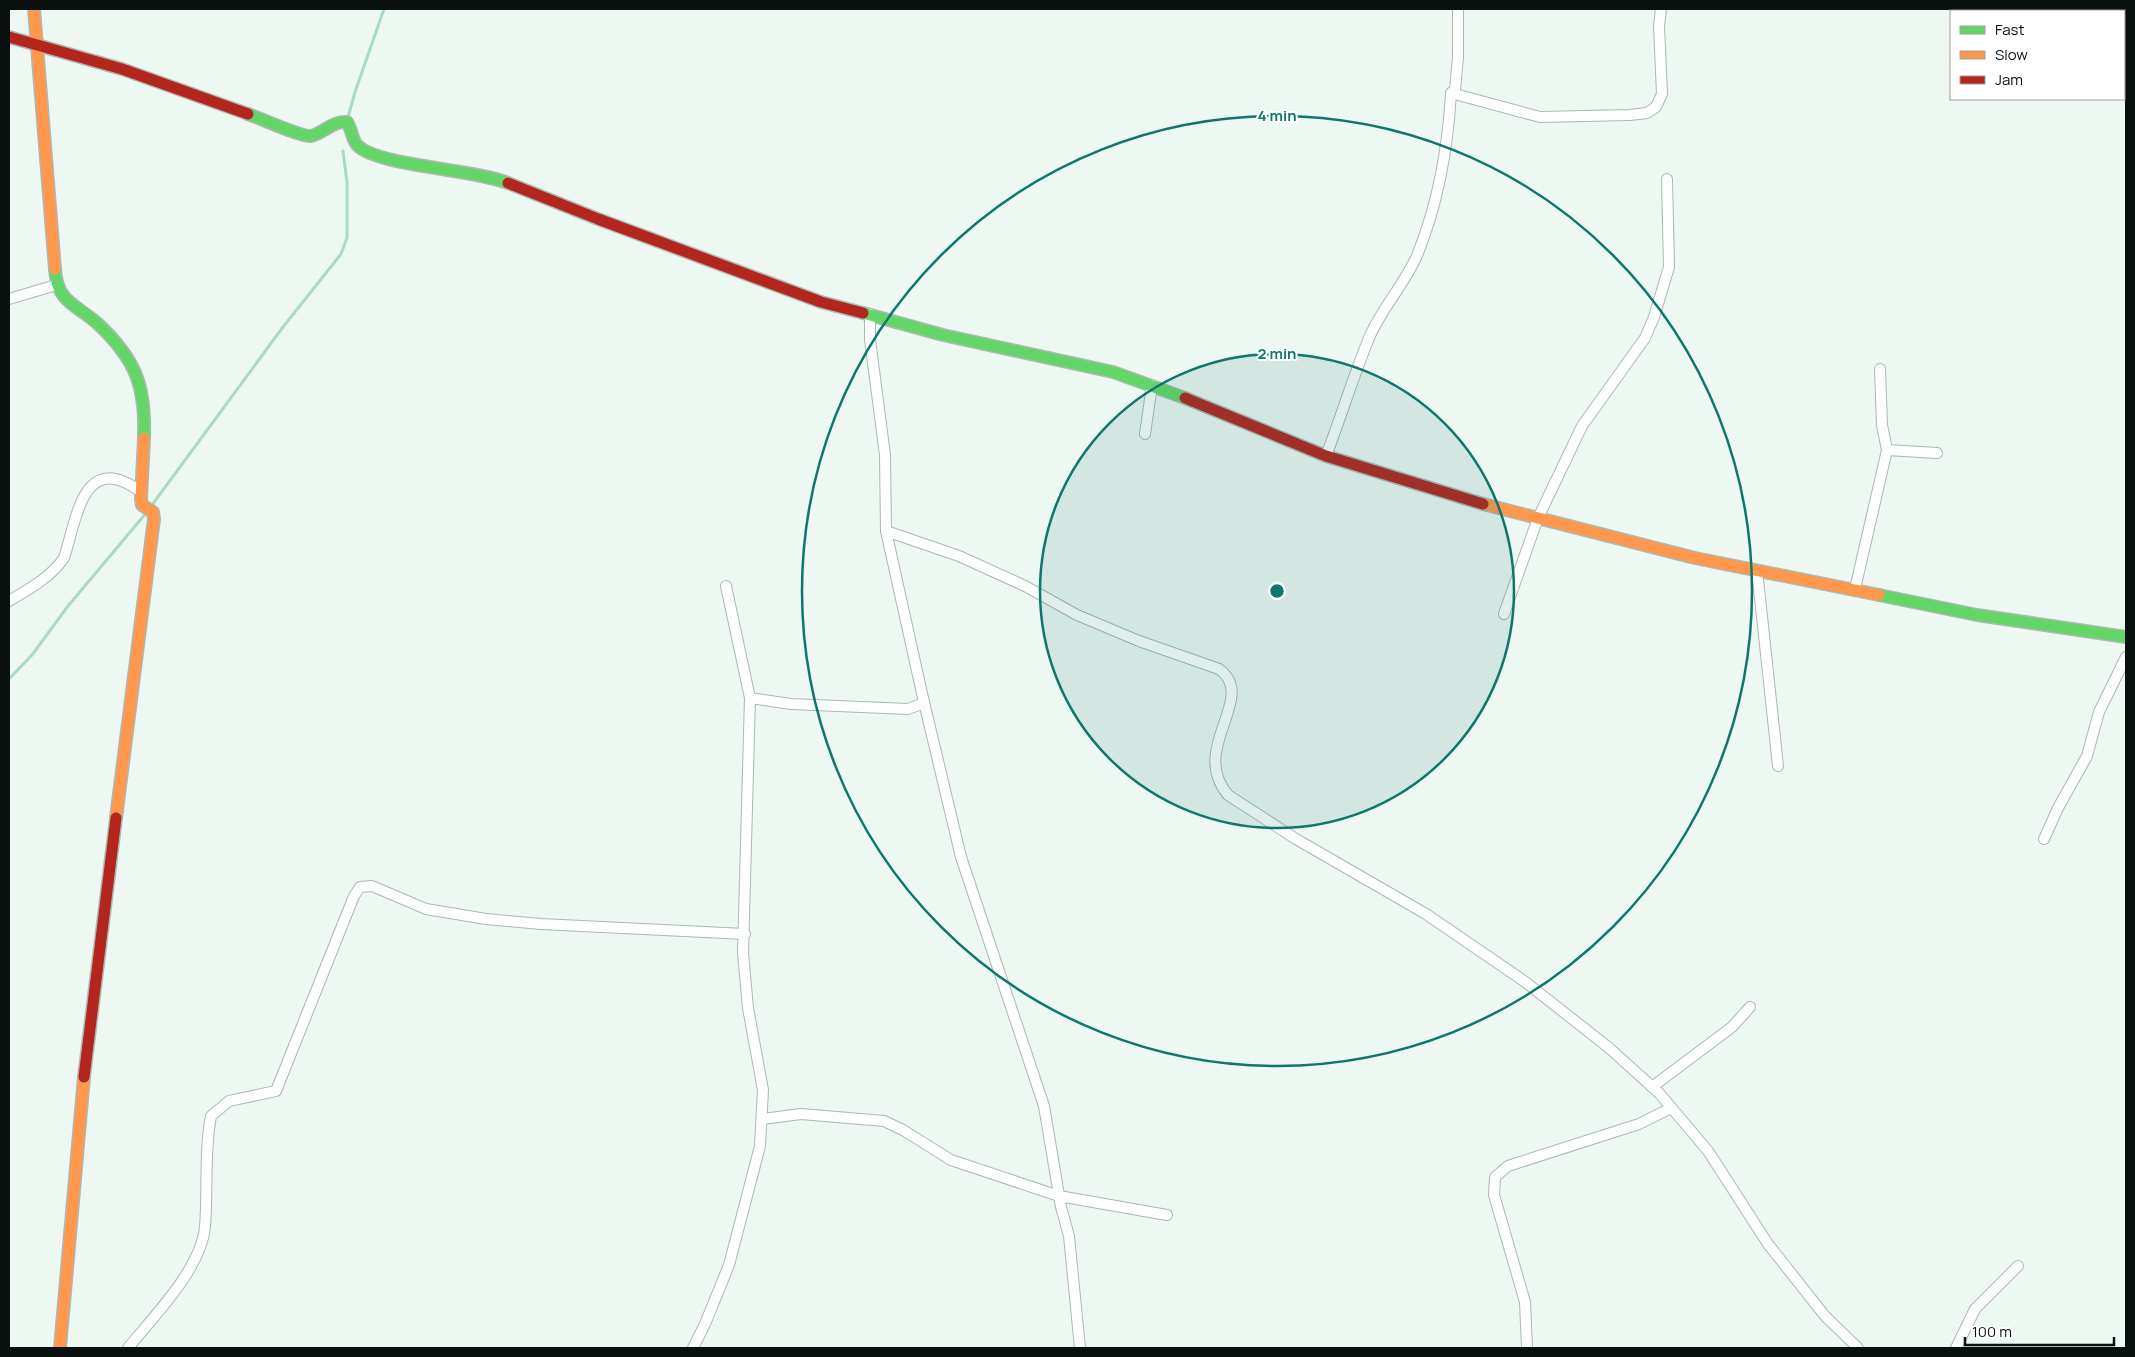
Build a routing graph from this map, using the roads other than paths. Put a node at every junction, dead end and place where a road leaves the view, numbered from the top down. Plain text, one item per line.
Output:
1 (34, 9) edge
2 (1458, 9) edge
3 (1662, 9) edge
4 (9, 37) edge
5 (35, 43) junction
6 (1451, 93) junction
7 (1667, 179) dead end
8 (56, 285) junction
9 (9, 299) edge
10 (870, 314) junction
11 (1880, 369) dead end
12 (1152, 385) junction
13 (1145, 434) dead end
14 (1887, 450) junction
15 (1937, 453) dead end
16 (1326, 456) junction
17 (141, 492) junction
18 (1538, 518) junction
19 (886, 531) junction
20 (1757, 570) junction
21 (726, 586) dead end
22 (1855, 589) junction
23 (9, 601) edge
24 (1504, 614) dead end
25 (2126, 637) edge
26 (2126, 657) edge
27 (750, 698) junction
28 (923, 698) junction
29 (1778, 766) dead end
30 (2044, 839) dead end
31 (745, 934) junction
32 (1750, 1006) dead end
33 (1652, 1087) junction
34 (1671, 1108) junction
35 (762, 1119) junction
36 (1059, 1196) junction
37 (1167, 1215) dead end
38 (2018, 1266) dead end
39 (60, 1348) edge
40 (128, 1348) edge
41 (692, 1348) edge
42 (1080, 1348) edge
43 (1527, 1348) edge
44 (1858, 1348) edge
45 (1956, 1348) edge

1 - 5 street
2 - 6 street
3 - 6 street
4 - 5 street
5 - 8 street
5 - 10 street
6 - 16 street
7 - 18 street
8 - 9 street
8 - 17 street
10 - 12 street
10 - 19 street
11 - 14 street
12 - 13 street
12 - 16 street
14 - 15 street
14 - 22 street
16 - 18 street
17 - 23 street
17 - 39 street
18 - 20 street
18 - 24 street
19 - 28 street
19 - 33 street
20 - 22 street
20 - 29 street
21 - 27 street
22 - 25 street
26 - 30 street
27 - 28 street
27 - 31 street
28 - 36 street
31 - 35 street
31 - 40 street
32 - 33 street
33 - 34 street
34 - 43 street
34 - 44 street
35 - 36 street
35 - 41 street
36 - 37 street
36 - 42 street
38 - 45 street

